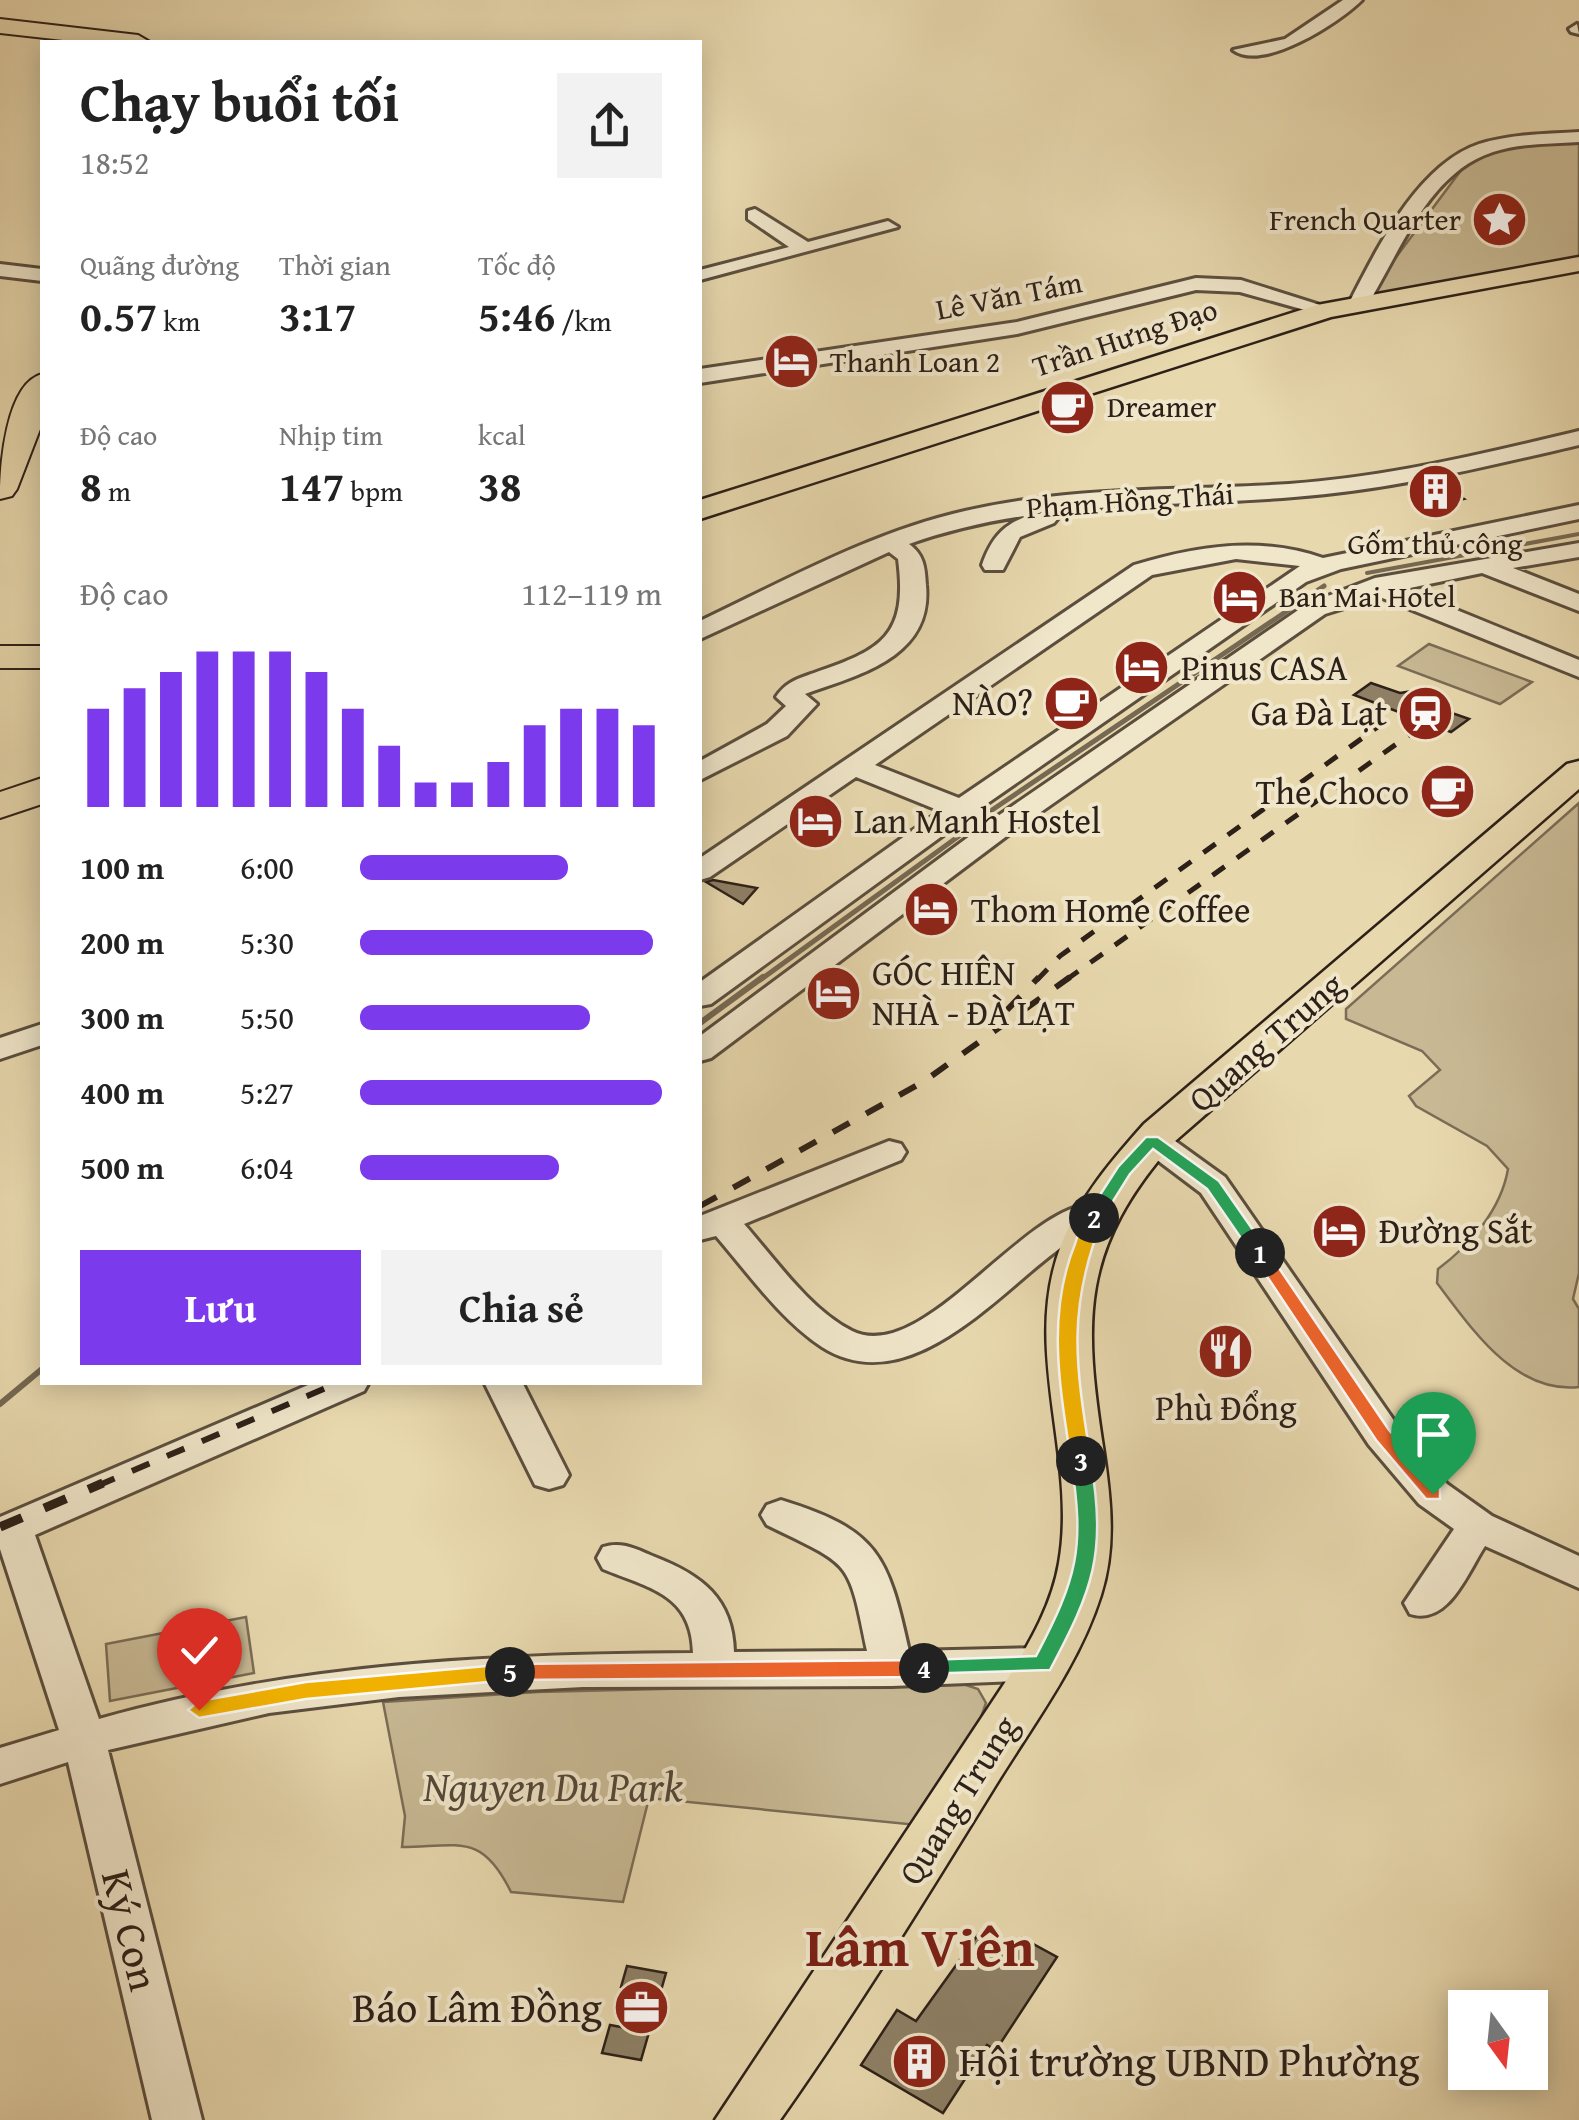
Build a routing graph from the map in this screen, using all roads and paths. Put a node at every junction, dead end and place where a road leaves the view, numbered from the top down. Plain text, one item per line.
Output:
1 (1354, 0) edge
2 (0, 26) edge
3 (121, 40) edge
4 (1241, 50) dead end
5 (1579, 137) edge
6 (754, 215) dead end
7 (888, 226) dead end
8 (805, 248) junction
9 (1579, 264) edge
10 (0, 270) edge
11 (706, 275) dead end
12 (40, 276) edge
13 (1359, 303) junction
14 (1326, 310) junction
15 (702, 376) edge
16 (40, 388) edge
17 (1579, 438) edge
18 (11, 439) edge
19 (0, 489) edge
20 (1102, 501) junction
21 (702, 509) edge
22 (1579, 512) edge
23 (892, 543) junction
24 (1579, 550) edge
25 (994, 565) dead end
26 (1322, 565) junction
27 (1486, 566) junction
28 (1376, 586) junction
29 (1579, 603) edge
30 (702, 630) edge
31 (0, 657) edge
32 (40, 657) edge
33 (1579, 669) edge
34 (855, 767) junction
35 (702, 771) edge
36 (1579, 771) edge
37 (40, 791) edge
38 (0, 806) edge
39 (965, 810) junction
40 (1002, 826) junction
41 (702, 870) edge
42 (702, 996) edge
43 (40, 1035) edge
44 (0, 1049) edge
45 (702, 1050) edge
46 (1152, 1140) junction
47 (889, 1152) dead end
48 (1096, 1213) junction
49 (711, 1224) edge
50 (344, 1385) edge
51 (505, 1385) edge
52 (549, 1474) dead end
53 (781, 1515) dead end
54 (1478, 1526) junction
55 (7, 1531) edge
56 (617, 1558) dead end
57 (1579, 1573) edge
58 (1425, 1603) dead end
59 (1042, 1664) junction
60 (892, 1670) junction
61 (714, 1672) junction
62 (84, 1740) junction
63 (0, 1766) edge
64 (177, 2120) edge
65 (746, 2120) edge

1 - 4 street
2 - 3 highway
5 - 13 street
6 - 8 street
7 - 8 street
8 - 11 street
9 - 13 main road, Trần Hưng Đạo
10 - 12 street
13 - 14 main road, Trần Hưng Đạo
14 - 15 street, Lê Văn Tám
14 - 21 main road, Trần Hưng Đạo
16 - 18 highway
17 - 20 street, Phạm Hồng Thái
18 - 19 highway
20 - 23 street, Phạm Hồng Thái
20 - 25 street
22 - 26 street
23 - 30 street, Phạm Hồng Thái
23 - 35 street
24 - 27 street
26 - 28 street
26 - 34 street
26 - 39 street
27 - 28 street
27 - 29 street
28 - 33 street
28 - 40 street
31 - 32 highway
34 - 39 street
34 - 41 street
36 - 46 main road, Quang Trung
37 - 38 highway
39 - 40 street
39 - 42 street
40 - 45 street
43 - 44 street
46 - 48 main road, Quang Trung
46 - 54 street
47 - 49 street
48 - 49 street
48 - 59 main road, Quang Trung
50 - 55 street
51 - 52 street
53 - 60 street
54 - 57 street
54 - 58 street
55 - 62 street, Ký Con
56 - 61 street
59 - 60 street
59 - 65 main road, Quang Trung
60 - 61 street
61 - 62 street
62 - 63 street
62 - 64 street, Ký Con

